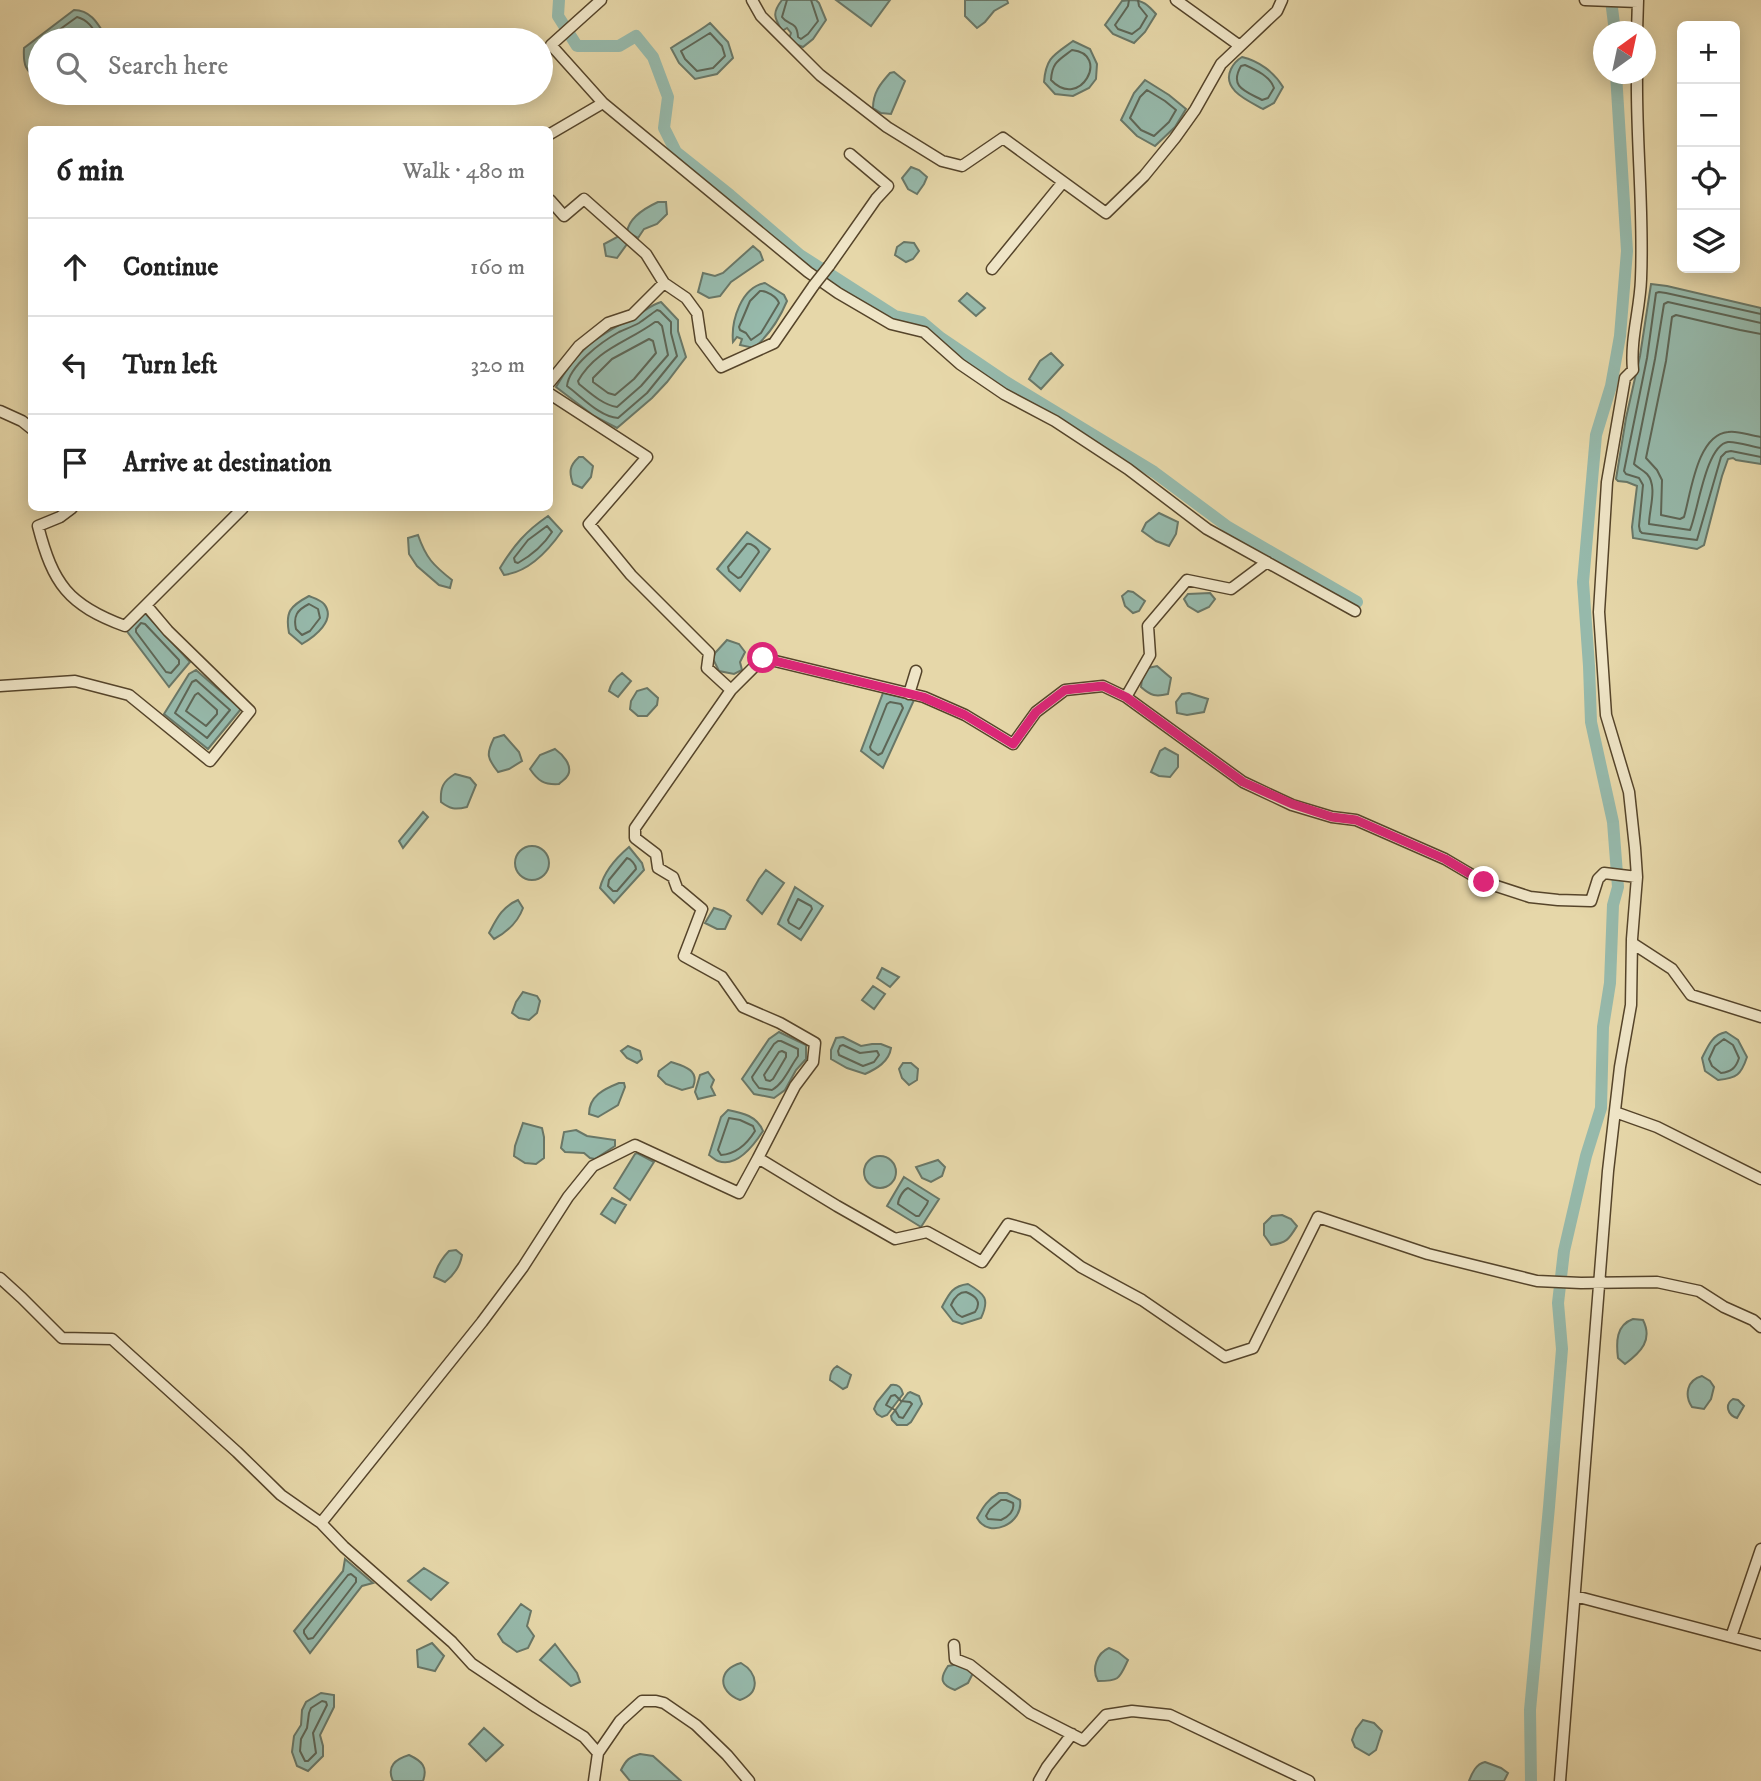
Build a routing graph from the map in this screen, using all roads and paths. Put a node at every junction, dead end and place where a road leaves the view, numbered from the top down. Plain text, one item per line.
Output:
1 (601, 0) edge
2 (752, 0) edge
3 (1176, 0) edge
4 (1282, 0) edge
5 (1585, 0) edge
6 (1638, 1) edge
7 (1637, 21) edge
8 (553, 43) edge
9 (1240, 46) junction
10 (553, 47) edge
11 (1637, 84) edge
12 (603, 103) junction
13 (553, 132) edge
14 (850, 154) dead end
15 (1063, 181) junction
16 (553, 203) edge
17 (992, 270) dead end
18 (664, 283) junction
19 (553, 378) edge
20 (553, 396) edge
21 (0, 411) edge
22 (28, 426) edge
23 (68, 511) edge
24 (240, 511) edge
25 (1267, 562) junction
26 (146, 605) junction
27 (1355, 611) dead end
28 (916, 671) dead end
29 (0, 687) edge
30 (731, 690) junction
31 (909, 694) junction
32 (1126, 697) junction
33 (1634, 877) junction
34 (1632, 943) junction
35 (1761, 1017) edge
36 (1615, 1112) junction
37 (758, 1158) junction
38 (1761, 1179) edge
39 (0, 1278) edge
40 (1599, 1282) junction
41 (1761, 1327) edge
42 (321, 1522) junction
43 (1761, 1549) edge
44 (1574, 1596) junction
45 (1731, 1637) junction
46 (1761, 1645) edge
47 (954, 1646) dead end
48 (1072, 1734) junction
49 (598, 1753) junction
50 (594, 1781) edge
51 (749, 1781) edge
52 (1039, 1781) edge
53 (1309, 1781) edge
54 (1560, 1781) edge

1 - 8 street
2 - 15 street
3 - 9 street
4 - 9 street
5 - 6 street
6 - 7 street
9 - 15 street
10 - 12 street
11 - 33 street
12 - 13 street
12 - 25 street
14 - 18 street, bridge
15 - 17 street
16 - 18 street
18 - 19 street
20 - 30 street
21 - 22 street
23 - 26 street
24 - 26 street
25 - 27 street
25 - 32 street
26 - 29 street
28 - 31 street
30 - 31 street
30 - 37 street
31 - 32 street
32 - 33 street
33 - 34 street
34 - 35 street
34 - 36 street
36 - 38 street
36 - 40 street
37 - 40 street
37 - 42 street
39 - 42 street
40 - 41 street
40 - 44 street
42 - 49 street
43 - 45 street
44 - 45 street
44 - 54 street
45 - 46 street
47 - 48 street
48 - 52 street
48 - 53 street
49 - 50 street
49 - 51 street

